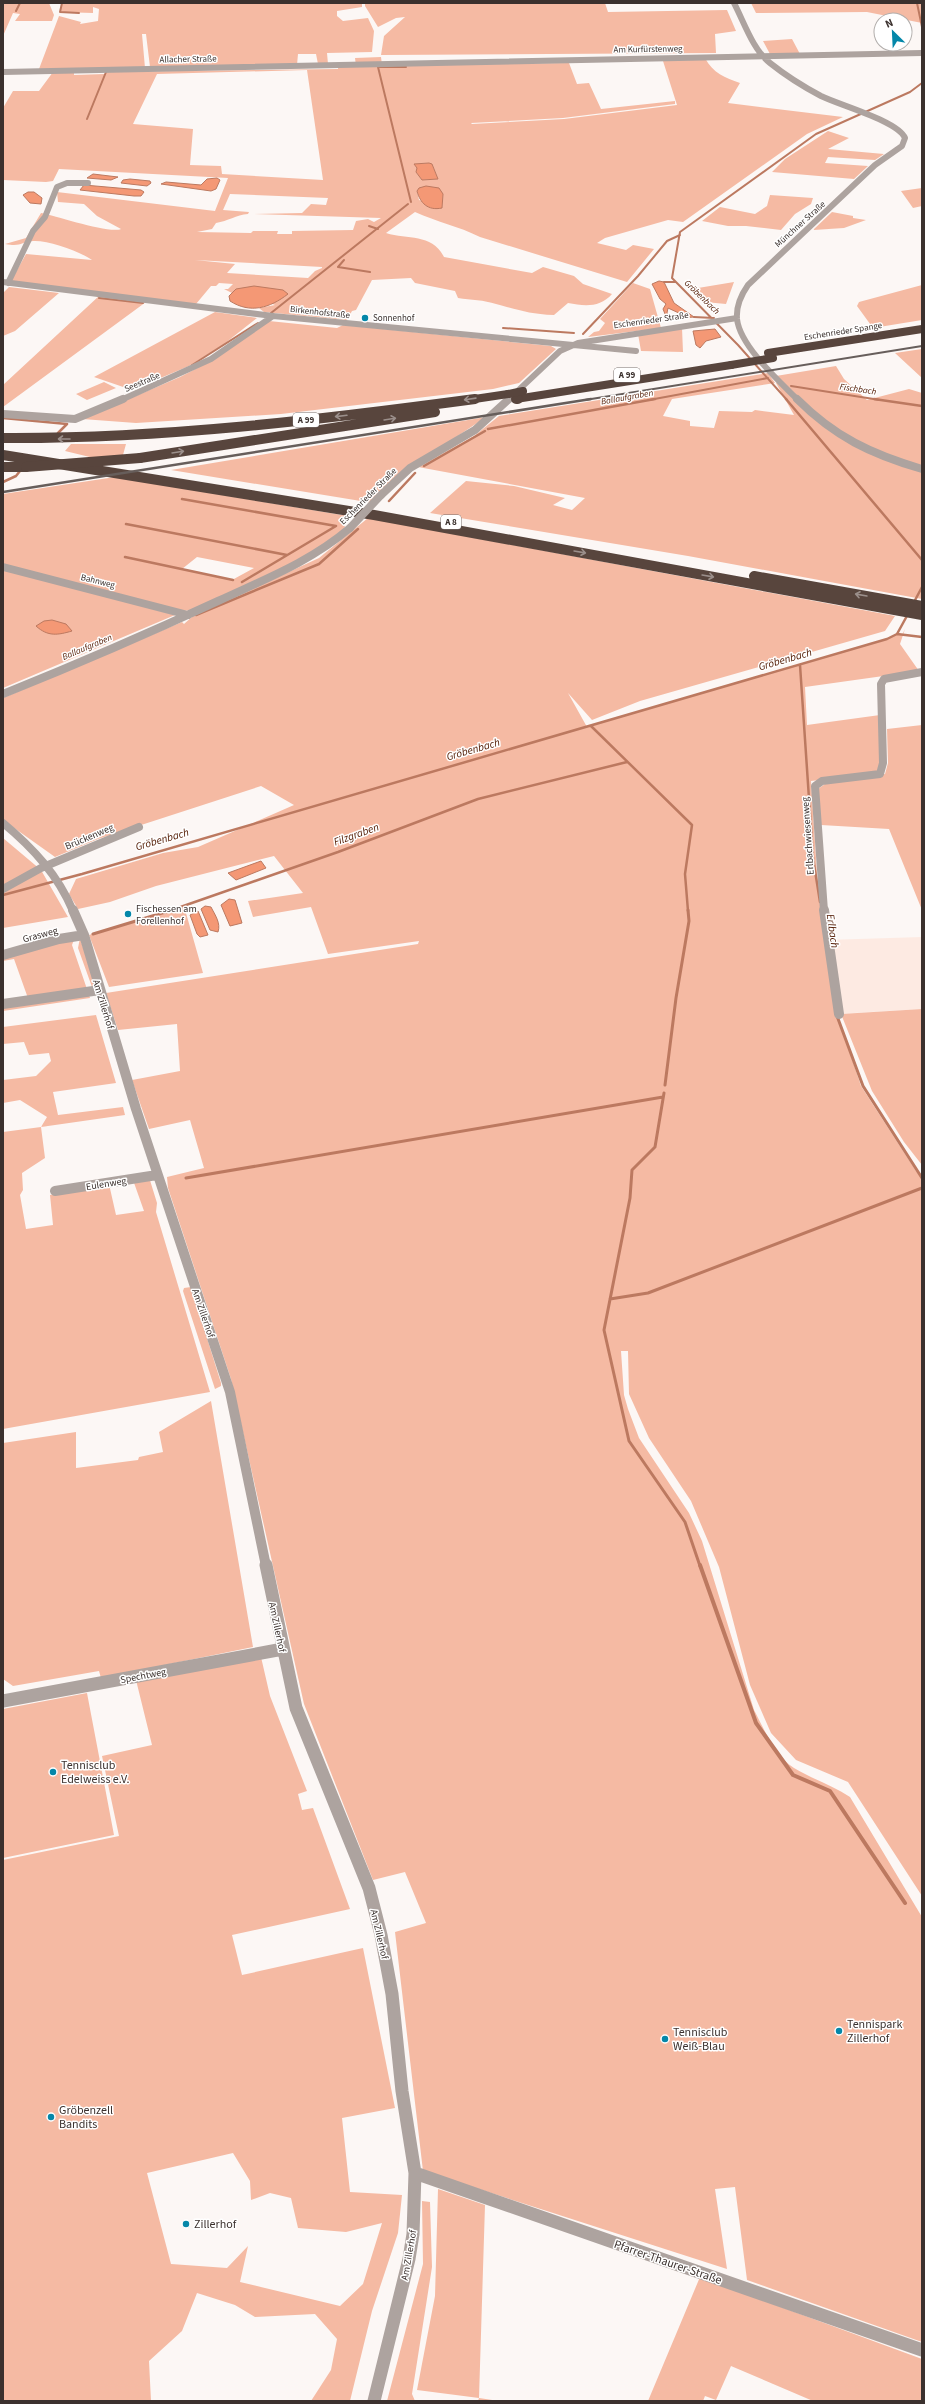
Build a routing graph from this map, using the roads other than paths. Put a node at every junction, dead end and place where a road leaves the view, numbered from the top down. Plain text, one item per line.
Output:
1 (734, 3) edge
2 (922, 53) edge
3 (764, 55) junction
4 (374, 64) joint
5 (3, 72) edge
6 (88, 183) dead end
7 (6, 282) edge
8 (273, 316) junction
9 (737, 318) junction
10 (922, 329) edge
11 (922, 334) edge
12 (571, 346) junction
13 (636, 351) dead end
14 (770, 356) junction
15 (731, 362) junction
16 (3, 414) edge
17 (3, 438) edge
18 (3, 448) edge
19 (3, 455) edge
20 (3, 467) edge
21 (922, 469) edge
22 (3, 567) edge
23 (898, 606) junction
24 (922, 606) edge
25 (922, 614) edge
26 (188, 615) junction
27 (922, 672) edge
28 (3, 694) edge
29 (3, 823) edge
30 (139, 827) dead end
31 (47, 866) junction
32 (3, 889) edge
33 (84, 935) junction
34 (3, 955) edge
35 (100, 990) junction
36 (3, 1004) edge
37 (839, 1014) dead end
38 (157, 1175) junction
39 (54, 1191) dead end
40 (283, 1649) junction
41 (3, 1701) edge
42 (415, 2173) junction
43 (922, 2350) edge
44 (374, 2401) edge

1 - 3 street, Münchner Straße
2 - 3 street, Am Kurfürstenweg
3 - 4 street, Am Kurfürstenweg
3 - 9 street, Münchner Straße
4 - 5 street, Allacher Straße
6 - 7 street
7 - 8 street, Birkenhofstraße
8 - 12 street, Birkenhofstraße
8 - 16 street, Seestraße
9 - 12 street, Eschenrieder Straße
9 - 21 street
10 - 14 highway, Eschenrieder Spange / A 99
11 - 14 highway, Eschenrieder Spange / A 99
12 - 13 street, Birkenhofstraße
12 - 26 street, Eschenrieder Straße, bridge
14 - 15 highway, A 99, bridge
15 -> 17 highway, A 99, bridge
20 -> 15 highway, A 99, bridge
23 -> 18 highway, A 8
19 -> 23 highway, A 8
22 - 26 street, Bahnweg
23 - 24 highway, A 8
23 - 25 highway, A 8
26 - 28 street, Eschenrieder Straße
27 - 37 street, Erlbachwiesenweg
29 - 31 street, Am Zillerhof
30 - 31 street, Brückenweg
31 - 32 street, Brückenweg
31 - 33 street, Am Zillerhof
33 - 34 street, Grasweg
33 - 35 street, Am Zillerhof
35 - 36 street
35 - 38 street, Am Zillerhof
38 - 39 street, Eulenweg
38 - 40 street, Am Zillerhof
40 - 41 street, Spechtweg
40 - 42 street, Am Zillerhof
42 - 43 street, Pfarrer-Thaurer-Straße
42 - 44 street, Am Zillerhof

